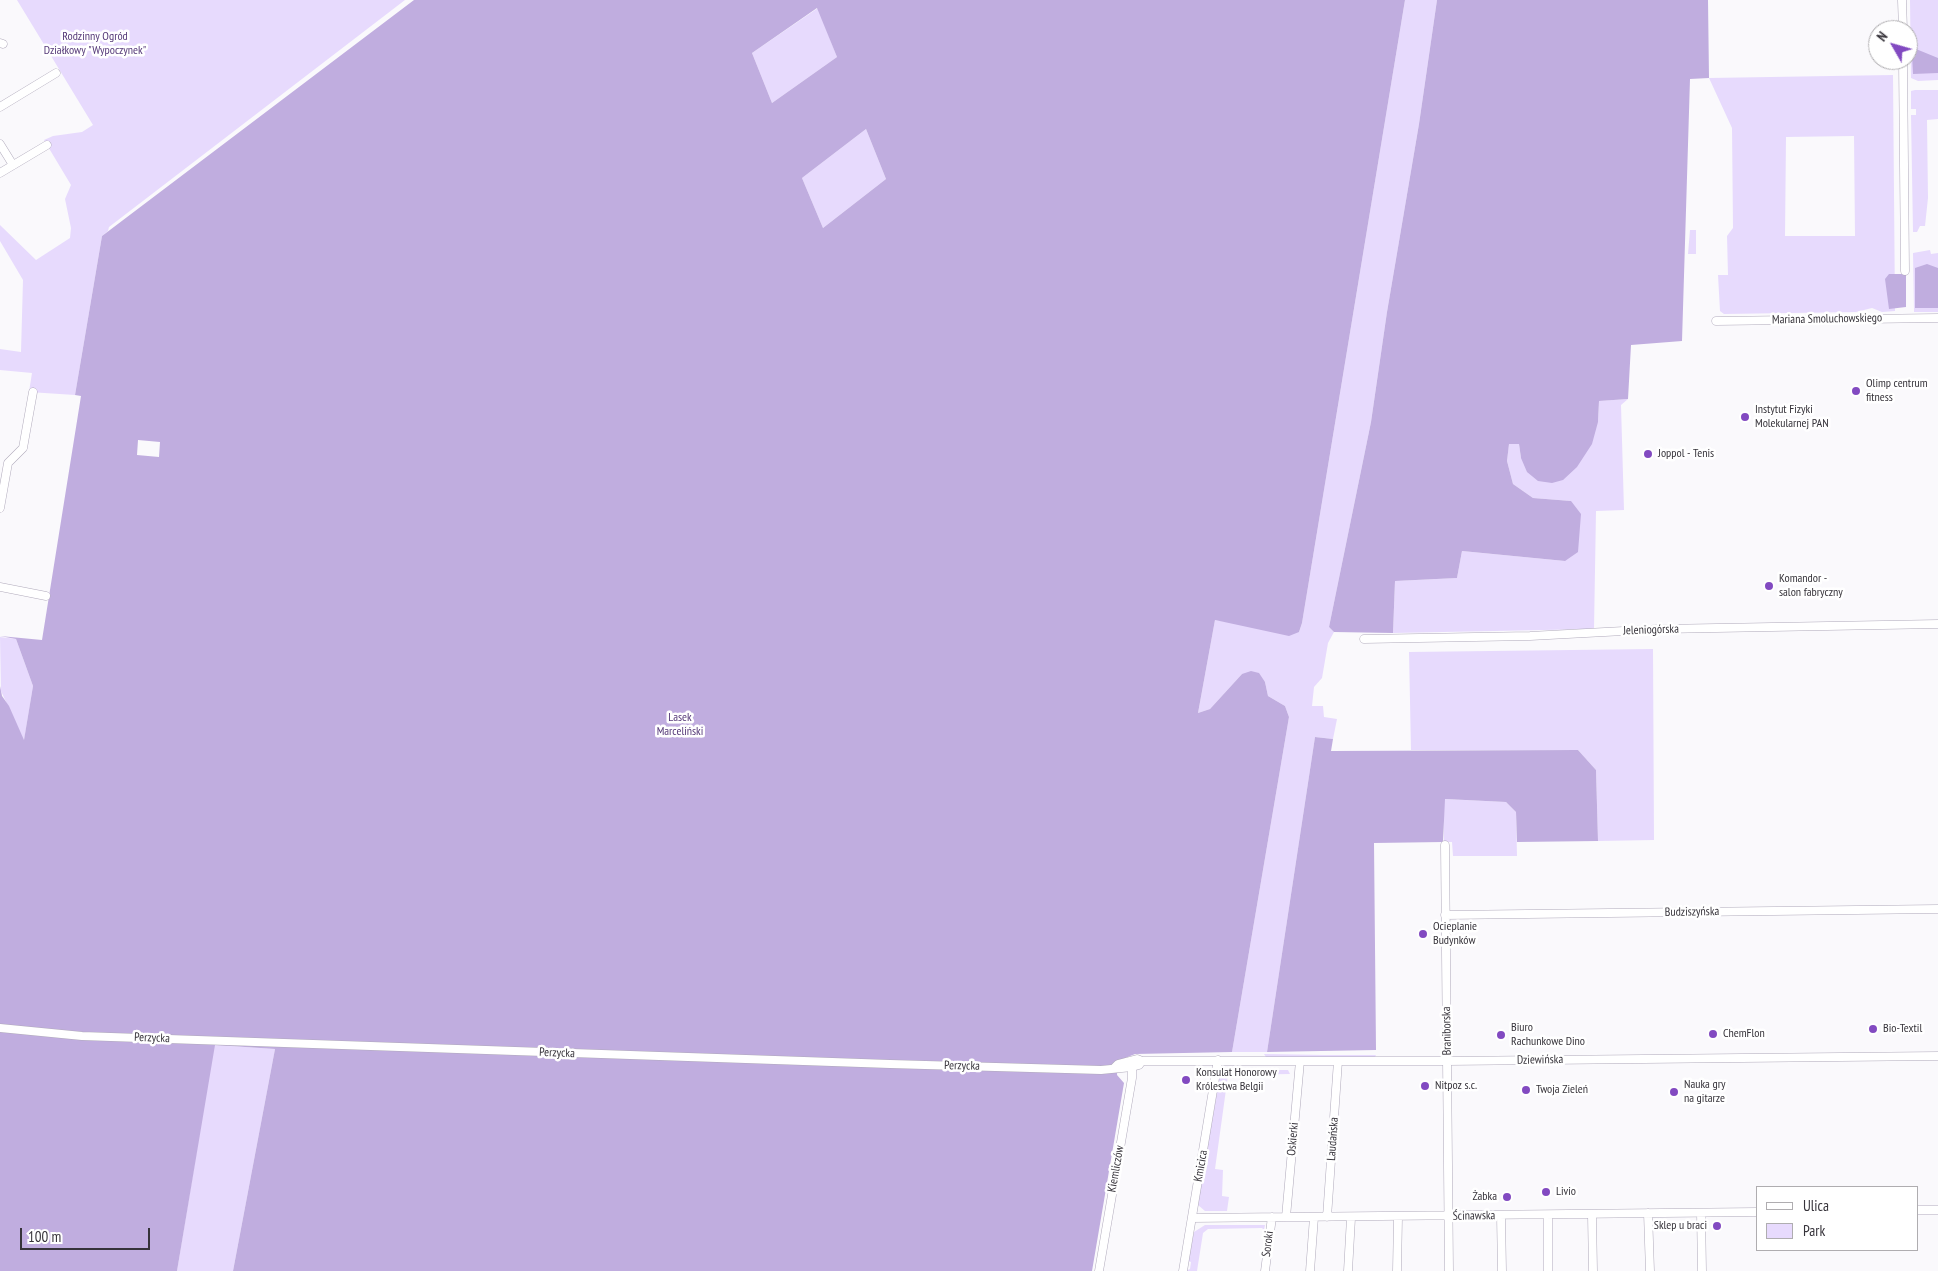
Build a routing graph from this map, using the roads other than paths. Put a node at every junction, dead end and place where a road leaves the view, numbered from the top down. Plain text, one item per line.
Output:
1 (1902, 0) edge
2 (1903, 20) edge
3 (1903, 70) edge
4 (56, 73) dead end
5 (0, 107) edge
6 (0, 144) edge
7 (47, 145) dead end
8 (13, 165) junction
9 (0, 172) edge
10 (1905, 271) dead end
11 (1938, 318) edge
12 (1716, 321) dead end
13 (33, 392) dead end
14 (4, 462) edge
15 (0, 508) edge
16 (0, 587) edge
17 (46, 596) dead end
18 (1938, 624) edge
19 (1364, 639) dead end
20 (1444, 845) dead end
21 (1938, 909) edge
22 (1445, 915) junction
23 (0, 1028) edge
24 (1938, 1056) edge
25 (1218, 1060) junction
26 (1142, 1061) junction
27 (1300, 1061) junction
28 (1338, 1061) junction
29 (1447, 1061) junction
30 (1132, 1067) junction
31 (1114, 1068) junction
32 (1918, 1210) edge
33 (1938, 1210) edge
34 (1756, 1212) edge
35 (1648, 1213) junction
36 (1701, 1213) junction
37 (1548, 1215) junction
38 (1592, 1215) junction
39 (1501, 1216) junction
40 (1272, 1217) junction
41 (1286, 1217) junction
42 (1314, 1217) junction
43 (1328, 1217) junction
44 (1448, 1217) junction
45 (1192, 1218) junction
46 (1351, 1218) junction
47 (1398, 1218) junction
48 (1099, 1271) edge
49 (1183, 1271) edge
50 (1265, 1271) edge
51 (1310, 1271) edge
52 (1348, 1271) edge
53 (1397, 1271) edge
54 (1449, 1271) edge
55 (1502, 1271) edge
56 (1548, 1271) edge
57 (1593, 1271) edge
58 (1650, 1271) edge
59 (1702, 1271) edge

1 - 2 street
3 - 10 street
4 - 5 street
6 - 8 street
7 - 8 street
8 - 9 street
11 - 12 street, Mariana Smoluchowskiego
13 - 14 street
14 - 15 street
16 - 17 street
18 - 19 street, Jeleniogórska
20 - 22 street, Braniborska
21 - 22 street, Budziszyńska
22 - 29 street, Braniborska
23 - 31 street, Perzycka
24 - 29 street, Dziewińska
25 - 26 street, Dziewińska
25 - 27 street, Dziewińska
25 - 45 street, Kmicica
26 - 30 street
26 - 31 street, Dziewińska
27 - 28 street, Dziewińska
27 - 41 street, Oskierki
28 - 29 street, Dziewińska
28 - 43 street, Laudańska
29 - 44 street, Braniborska
30 - 31 street
30 - 48 street, Kiemliczów
32 - 33 street
34 - 36 street, Ścinawska
35 - 36 street, Ścinawska
35 - 38 street, Ścinawska
35 - 58 street
36 - 59 street
37 - 38 street, Ścinawska
37 - 39 street, Ścinawska
37 - 56 street
38 - 57 street
39 - 44 street, Ścinawska
39 - 55 street
40 - 41 street, Ścinawska
40 - 45 street, Ścinawska
40 - 50 street, Soroki
41 - 42 street, Ścinawska
42 - 43 street, Ścinawska
42 - 51 street
43 - 46 street, Ścinawska
44 - 47 street, Ścinawska
44 - 54 street, Braniborska
45 - 49 street, Kmicica
46 - 47 street, Ścinawska
46 - 52 street
47 - 53 street

